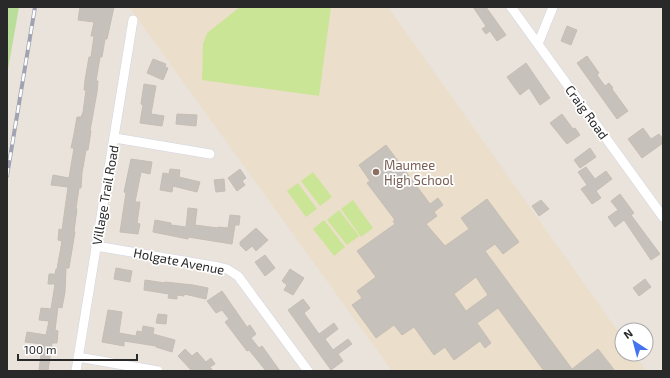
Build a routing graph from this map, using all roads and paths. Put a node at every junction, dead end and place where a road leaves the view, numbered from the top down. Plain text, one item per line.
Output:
1 (511, 7) edge
2 (553, 7) edge
3 (134, 20) dead end
4 (538, 44) junction
5 (115, 138) junction
6 (210, 154) dead end
7 (663, 217) edge
8 (96, 246) junction
9 (78, 357) junction
10 (76, 371) edge
11 (158, 371) edge
12 (308, 371) edge

1 - 4 street, Craig Road
2 - 4 street
3 - 5 street, Village Trail Road
4 - 7 street, Craig Road
5 - 6 street
5 - 8 street, Village Trail Road
8 - 9 street, Village Trail Road
8 - 12 street, Holgate Avenue
9 - 10 street, Village Trail Road
9 - 11 street

